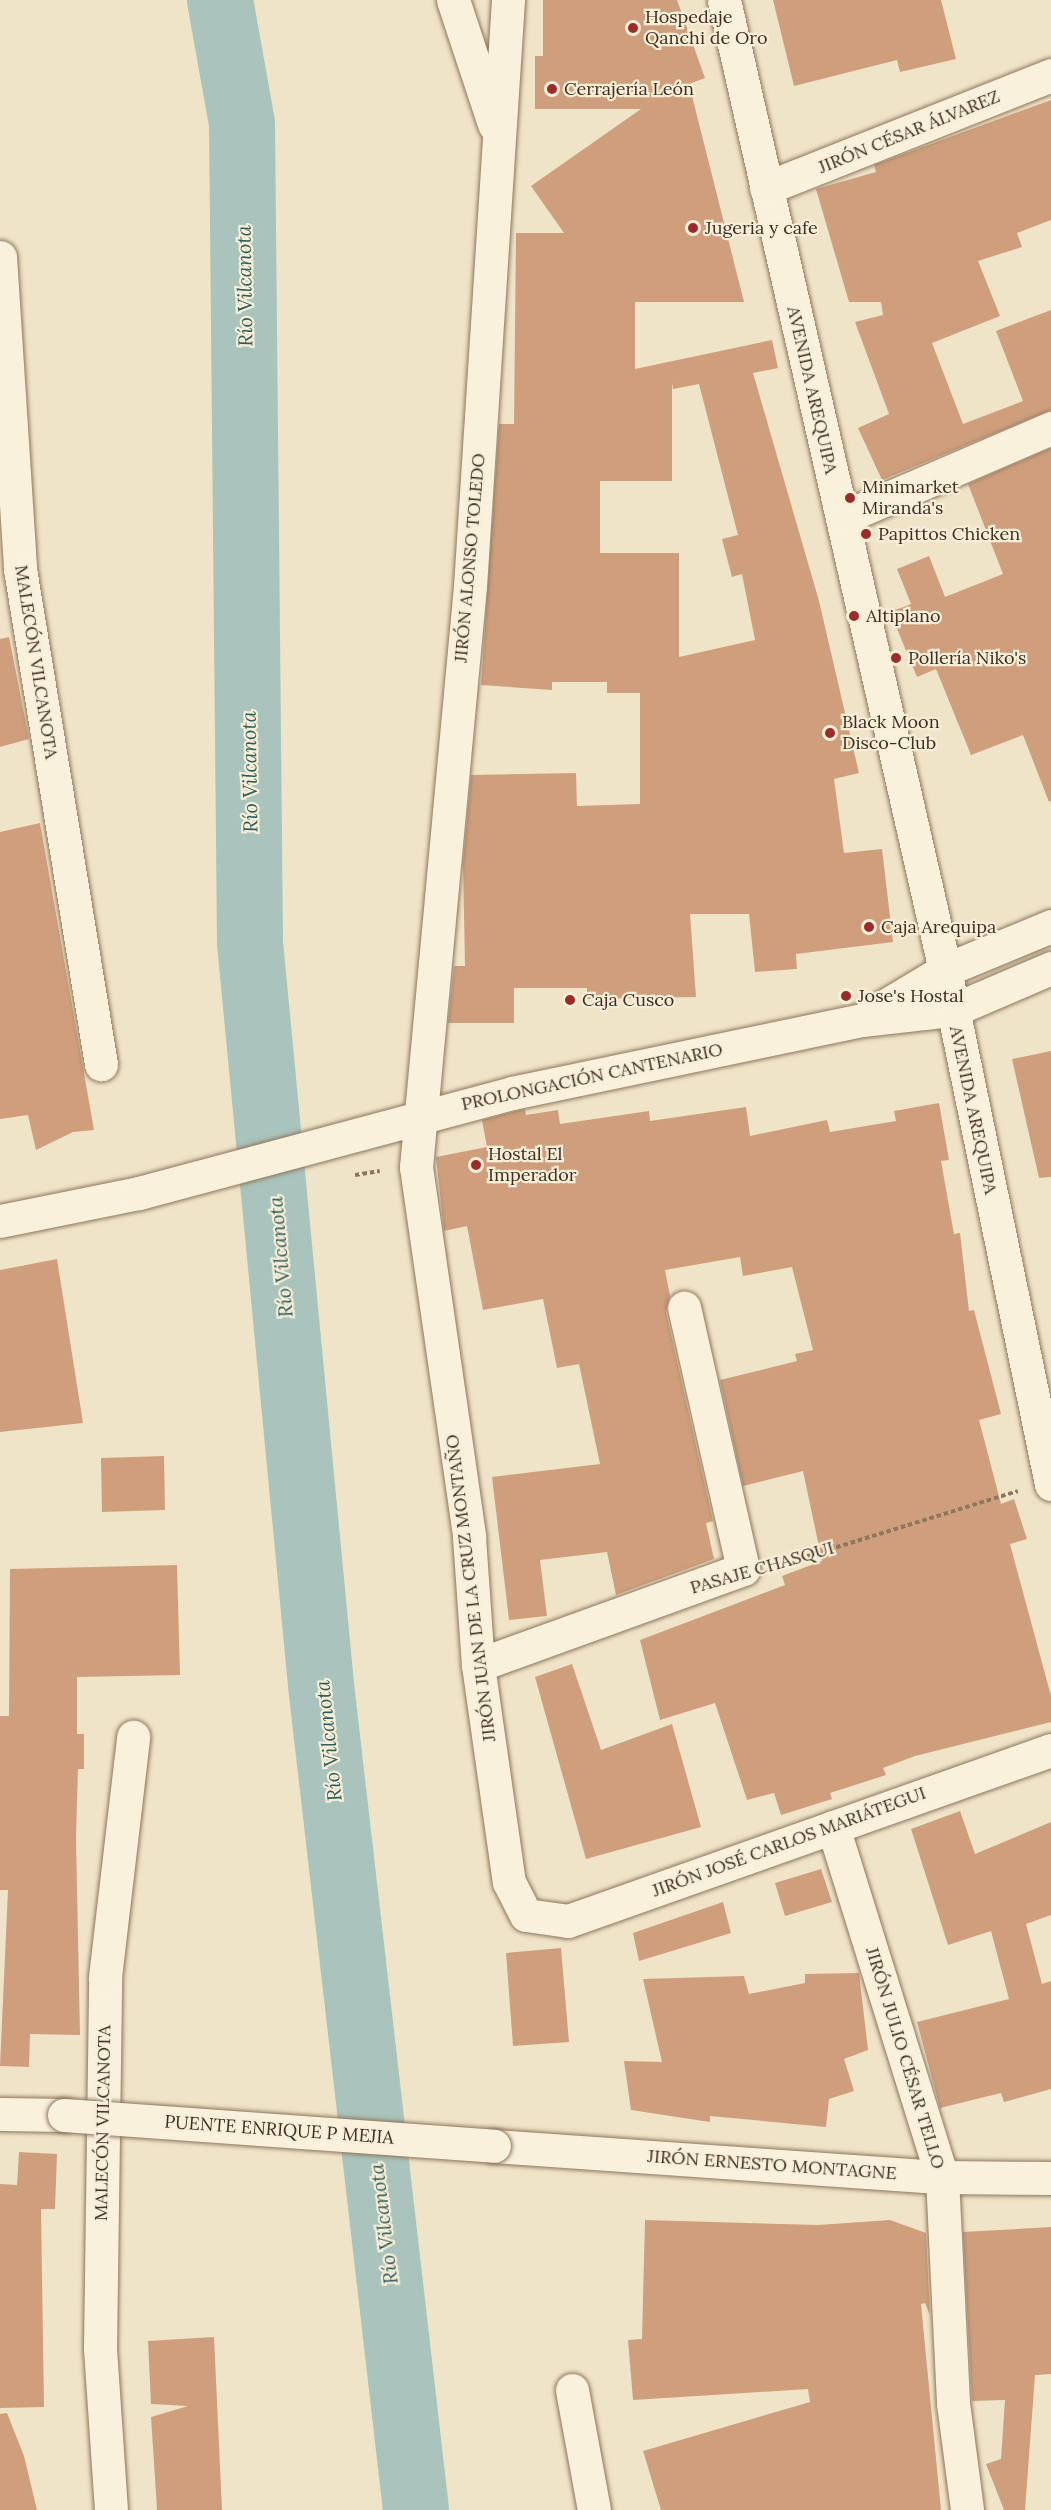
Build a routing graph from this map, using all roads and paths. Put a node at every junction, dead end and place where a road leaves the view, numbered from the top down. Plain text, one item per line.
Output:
1 (453, 0) edge
2 (508, 0) edge
3 (724, 0) edge
4 (1051, 75) edge
5 (499, 139) junction
6 (766, 188) junction
7 (0, 257) edge
8 (1051, 428) edge
9 (842, 518) junction
10 (10, 572) edge
11 (1051, 926) edge
12 (1051, 968) edge
13 (945, 970) junction
14 (953, 1010) junction
15 (862, 1020) junction
16 (101, 1064) dead end
17 (420, 1114) junction
18 (416, 1167) junction
19 (342, 1176) dead end
20 (0, 1221) edge
21 (684, 1308) dead end
22 (1051, 1483) edge
23 (743, 1569) junction
24 (478, 1665) junction
25 (134, 1737) dead end
26 (1051, 1750) edge
27 (833, 1827) junction
28 (526, 1915) joint
29 (0, 2114) edge
30 (494, 2146) joint
31 (942, 2177) junction
32 (1051, 2178) edge
33 (572, 2390) dead end
34 (111, 2510) edge
35 (594, 2510) edge
36 (967, 2510) edge

1 - 5 street
2 - 5 street, JIRÓN ALONSO TOLEDO
3 - 6 street, AVENIDA AREQUIPA
4 - 6 street, JIRÓN CÉSAR ÁLVAREZ
5 - 17 street, JIRÓN ALONSO TOLEDO
6 - 9 street, AVENIDA AREQUIPA
7 - 10 street, MALECÓN VILCANOTA
8 - 9 street
9 - 13 street, AVENIDA AREQUIPA
10 - 16 street, MALECÓN VILCANOTA
11 - 13 street
12 - 14 street
13 - 14 street, AVENIDA AREQUIPA
13 - 15 street
14 - 15 street
14 - 22 street, AVENIDA AREQUIPA
15 - 17 street, PROLONGACIÓN CANTENARIO
17 - 18 street, JIRÓN JUAN DE LA CRUZ MONTAÑO
17 - 20 street, PROLONGACIÓN CANTENARIO
18 - 19 path
18 - 24 street, JIRÓN JUAN DE LA CRUZ MONTAÑO
21 - 23 street
22 - 23 path, PASAJE CHASQUI
23 - 24 street, PASAJE CHASQUI
24 - 28 street, JIRÓN JUAN DE LA CRUZ MONTAÑO
25 - 34 street, MALECÓN VILCANOTA
26 - 27 street, JIRÓN JOSÉ CARLOS MARIÁTEGUI
27 - 28 street, JIRÓN JOSÉ CARLOS MARIÁTEGUI
27 - 31 street, JIRÓN JULIO CÉSAR TELLO
29 - 30 street, PUENTE ENRIQUE P MEJIA, bridge
30 - 31 street, JIRÓN ERNESTO MONTAGNE
31 - 32 street, JIRÓN ERNESTO MONTAGNE
31 - 36 street, JIRÓN JULIO CÉSAR TELLO
33 - 35 street

